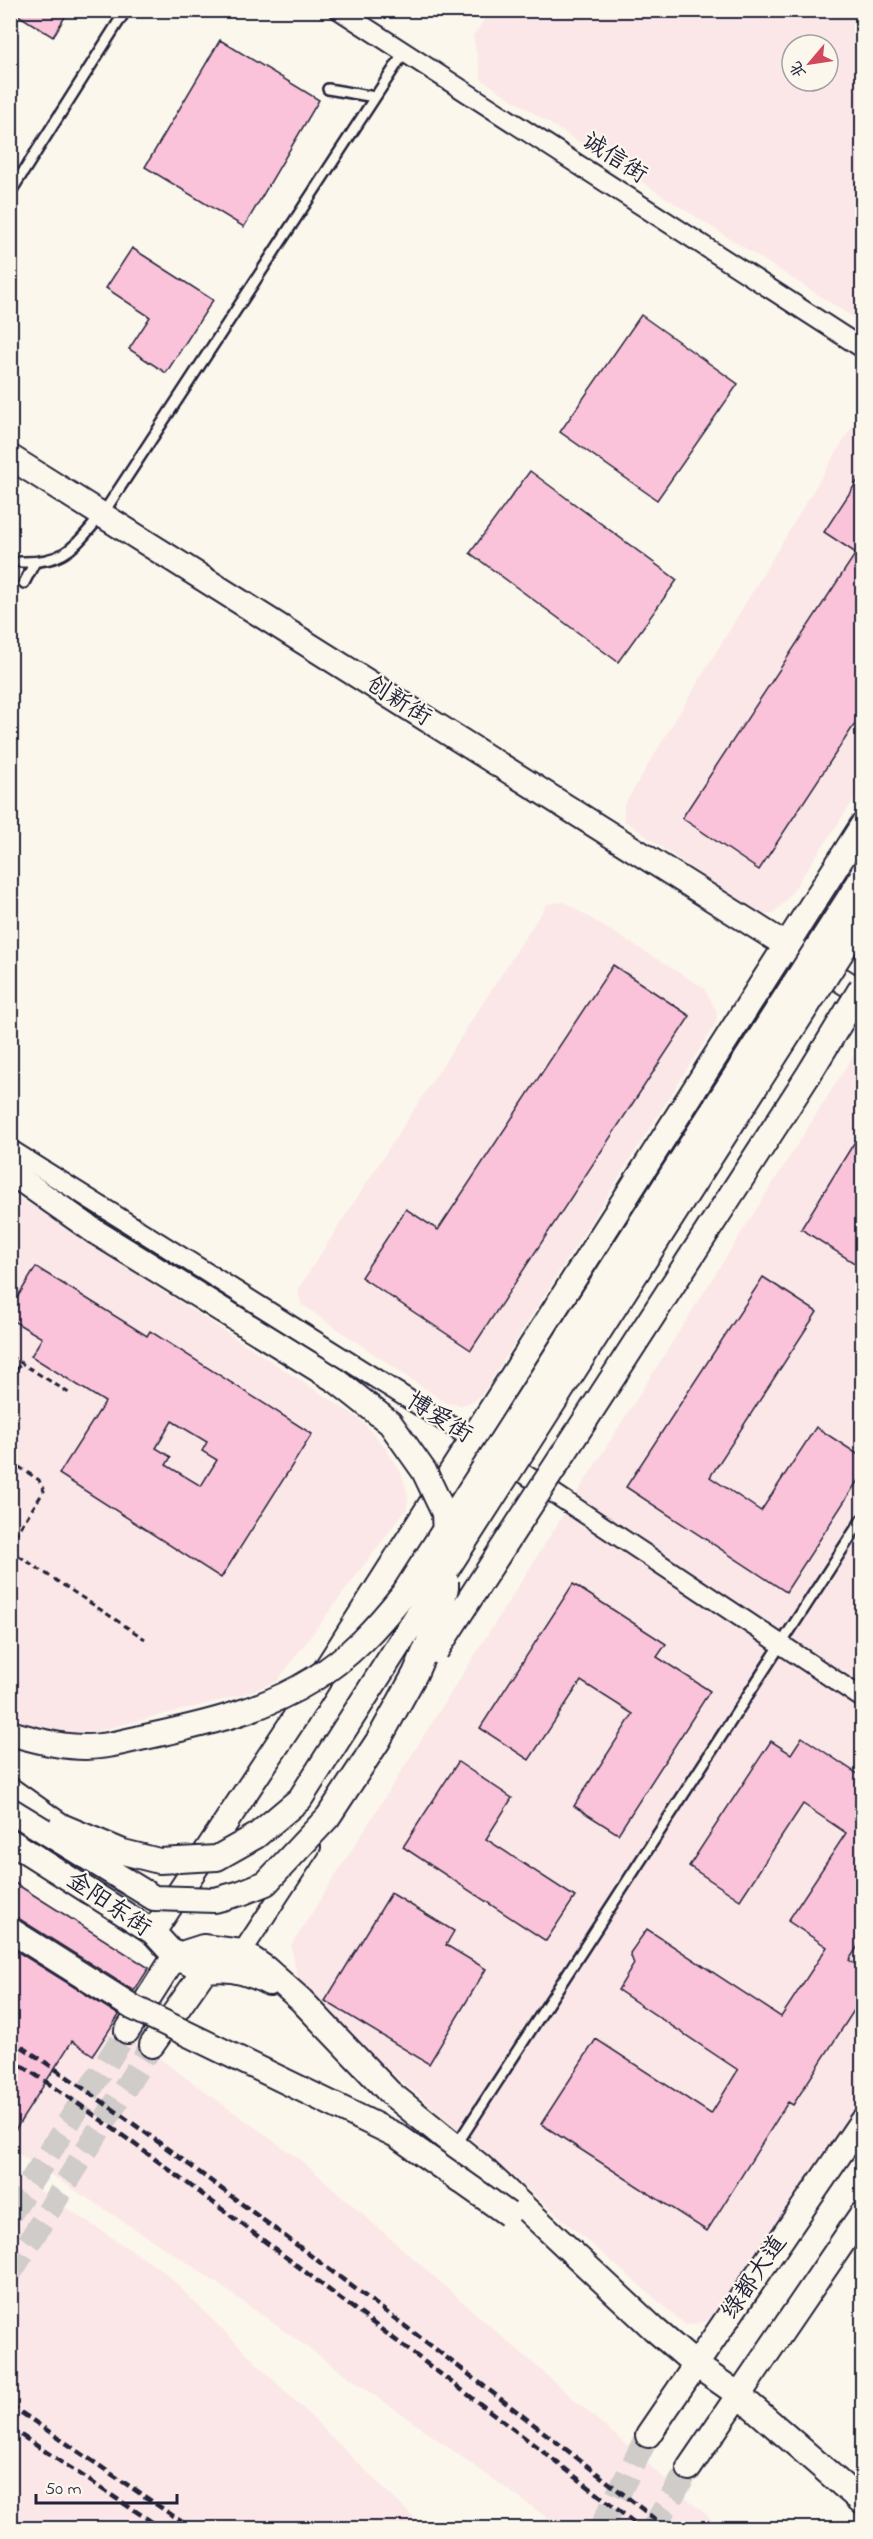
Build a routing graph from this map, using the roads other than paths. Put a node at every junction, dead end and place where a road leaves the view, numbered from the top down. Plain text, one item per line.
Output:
1 (126, 10) edge
2 (339, 10) edge
3 (404, 52) junction
4 (328, 89) dead end
5 (375, 97) junction
6 (10, 193) edge
7 (862, 348) edge
8 (10, 457) edge
9 (102, 515) junction
10 (20, 562) dead end
11 (35, 562) junction
12 (24, 583) dead end
13 (862, 826) edge
14 (862, 878) edge
15 (862, 920) edge
16 (786, 946) junction
17 (862, 987) edge
18 (862, 993) edge
19 (862, 1007) edge
20 (10, 1149) edge
21 (10, 1172) edge
22 (472, 1439) junction
23 (546, 1489) junction
24 (862, 1519) edge
25 (781, 1644) junction
26 (862, 1698) edge
27 (10, 1733) edge
28 (378, 1741) junction
29 (10, 1790) edge
30 (10, 1810) edge
31 (10, 1841) edge
32 (10, 1930) edge
33 (153, 1932) junction
34 (175, 1956) junction
35 (241, 1962) junction
36 (204, 1971) junction
37 (127, 2031) tunnel mouth
38 (152, 2046) tunnel mouth
39 (862, 2121) edge
40 (456, 2146) junction
41 (862, 2214) edge
42 (618, 2295) junction
43 (696, 2365) junction
44 (739, 2395) junction
45 (648, 2435) tunnel mouth
46 (689, 2468) tunnel mouth
47 (862, 2502) edge

1 - 6 lane
2 - 3 street, 诚信街
3 - 5 lane
3 - 7 street, 诚信街
4 - 5 lane
5 - 9 lane
8 - 9 main road, 创新街
9 - 11 lane
9 - 16 main road, 创新街
10 - 11 lane
11 - 12 lane
13 - 16 main road
14 - 27 main road, bridge
15 - 29 main road, bridge
16 - 18 main road, 创新街
16 - 22 main road
17 - 28 main road, bridge
19 - 23 street
20 - 22 street, 博爱街
21 - 28 main road, bridge
22 - 23 street, 博爱街
22 - 33 main road
23 - 25 street, 博爱街
23 - 35 street
24 - 25 lane
25 - 26 street, 博爱街
25 - 40 lane
28 - 30 main road, bridge
31 - 33 main road, 金阳东街
32 - 42 main road, bridge
33 - 34 main road, 金阳东街
34 - 35 main road
34 - 36 main road, 金阳东街
34 - 37 main road
35 - 36 main road
35 - 40 main road
36 - 38 main road
39 - 43 main road, 绿都大道
40 - 42 main road
41 - 44 main road
42 - 43 main road
43 - 44 main road
43 - 45 main road, 绿都大道
44 - 46 main road
44 - 47 main road

